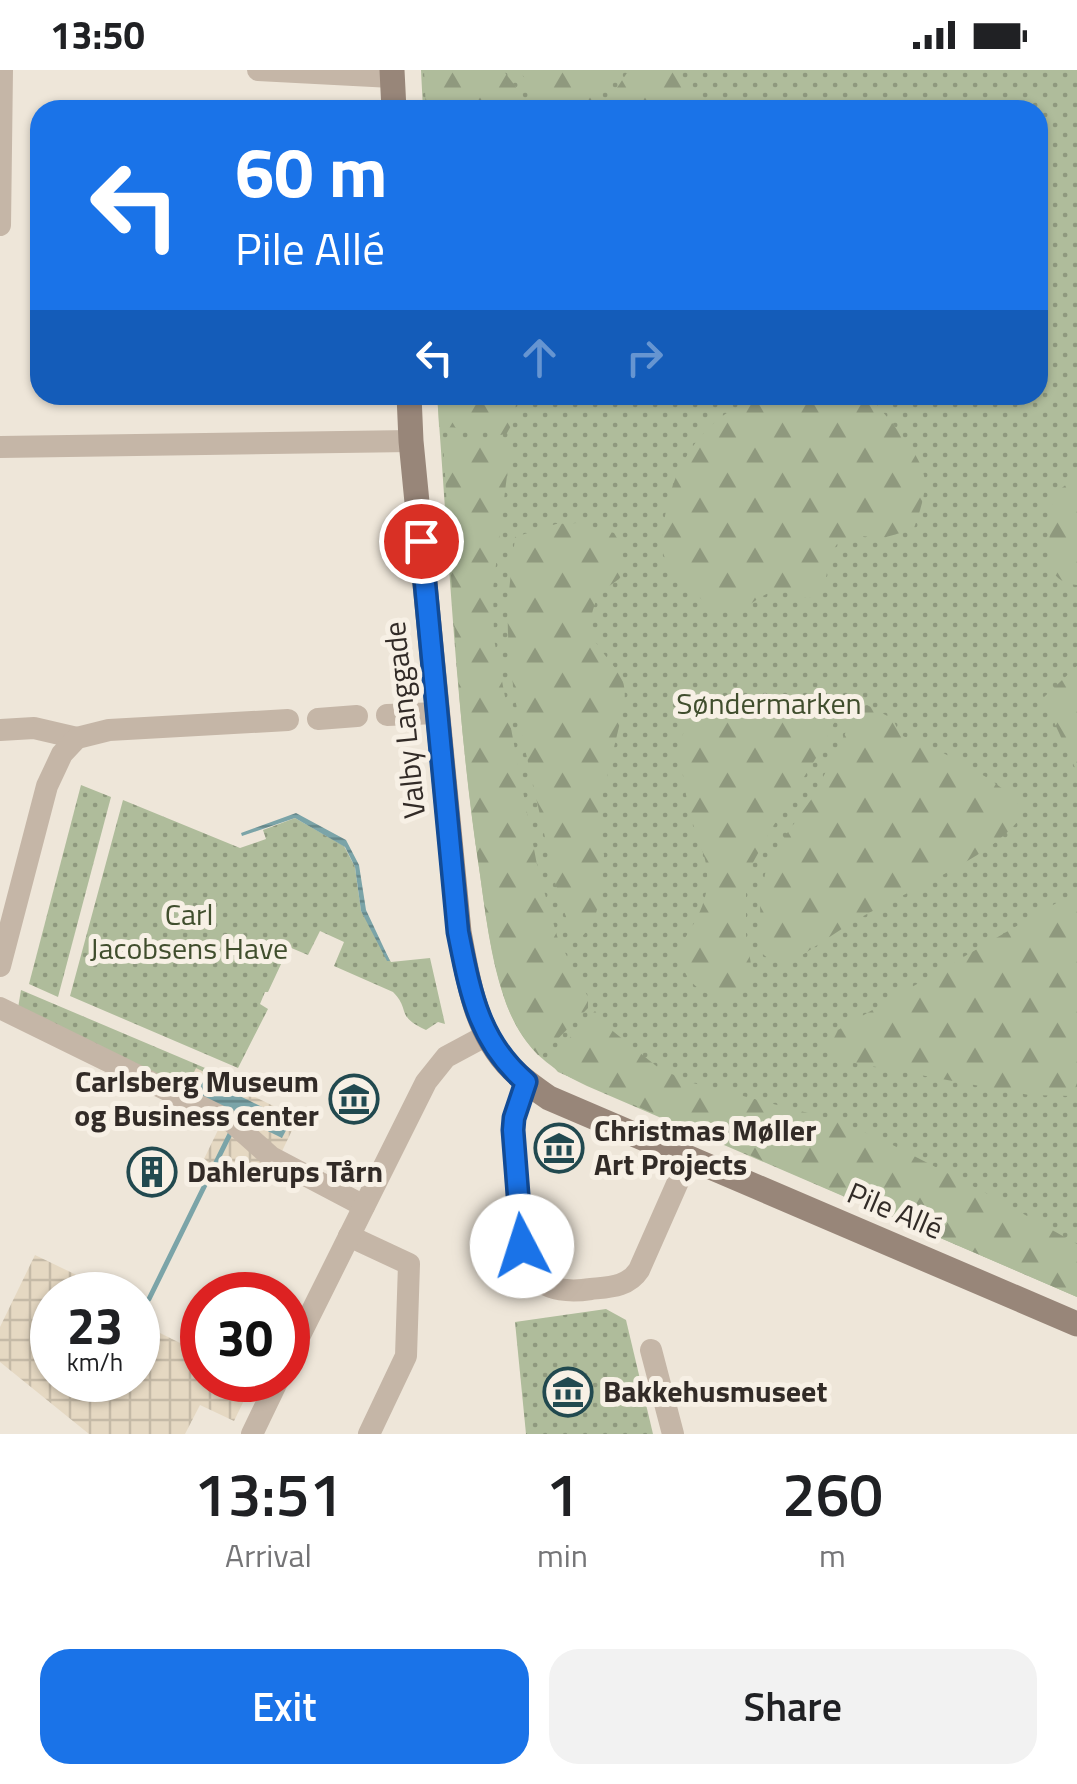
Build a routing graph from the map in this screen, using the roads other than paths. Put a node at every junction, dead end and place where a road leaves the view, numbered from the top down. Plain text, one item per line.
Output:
1 (2, 70) edge
2 (258, 70) edge
3 (392, 74) edge
4 (393, 100) edge
5 (0, 225) edge
6 (409, 405) edge
7 (411, 441) junction
8 (0, 447) edge
9 (437, 713) junction
10 (387, 715) dead end
11 (357, 716) dead end
12 (318, 719) dead end
13 (288, 720) dead end
14 (0, 730) edge
15 (77, 738) junction
16 (0, 966) edge
17 (0, 1008) edge
18 (487, 1035) junction
19 (526, 1082) junction
20 (688, 1159) junction
21 (364, 1206) junction
22 (349, 1236) junction
23 (310, 1316) edge
24 (1077, 1324) edge
25 (651, 1350) dead end
26 (267, 1402) edge
27 (252, 1434) edge
28 (369, 1434) edge
29 (673, 1434) edge

1 - 5 street
2 - 3 street
3 - 4 street
6 - 7 street, Valby Langgade
7 - 8 street
7 - 9 street, Valby Langgade
9 - 10 street
9 - 18 street, Valby Langgade
11 - 12 street
13 - 15 street
14 - 15 street
15 - 16 street
17 - 21 street
18 - 19 street, Pile Allé
18 - 21 street
19 - 20 street, Pile Allé
19 - 20 street
20 - 24 street, Pile Allé
21 - 22 street
22 - 23 street
22 - 28 street
25 - 29 street
26 - 27 street

